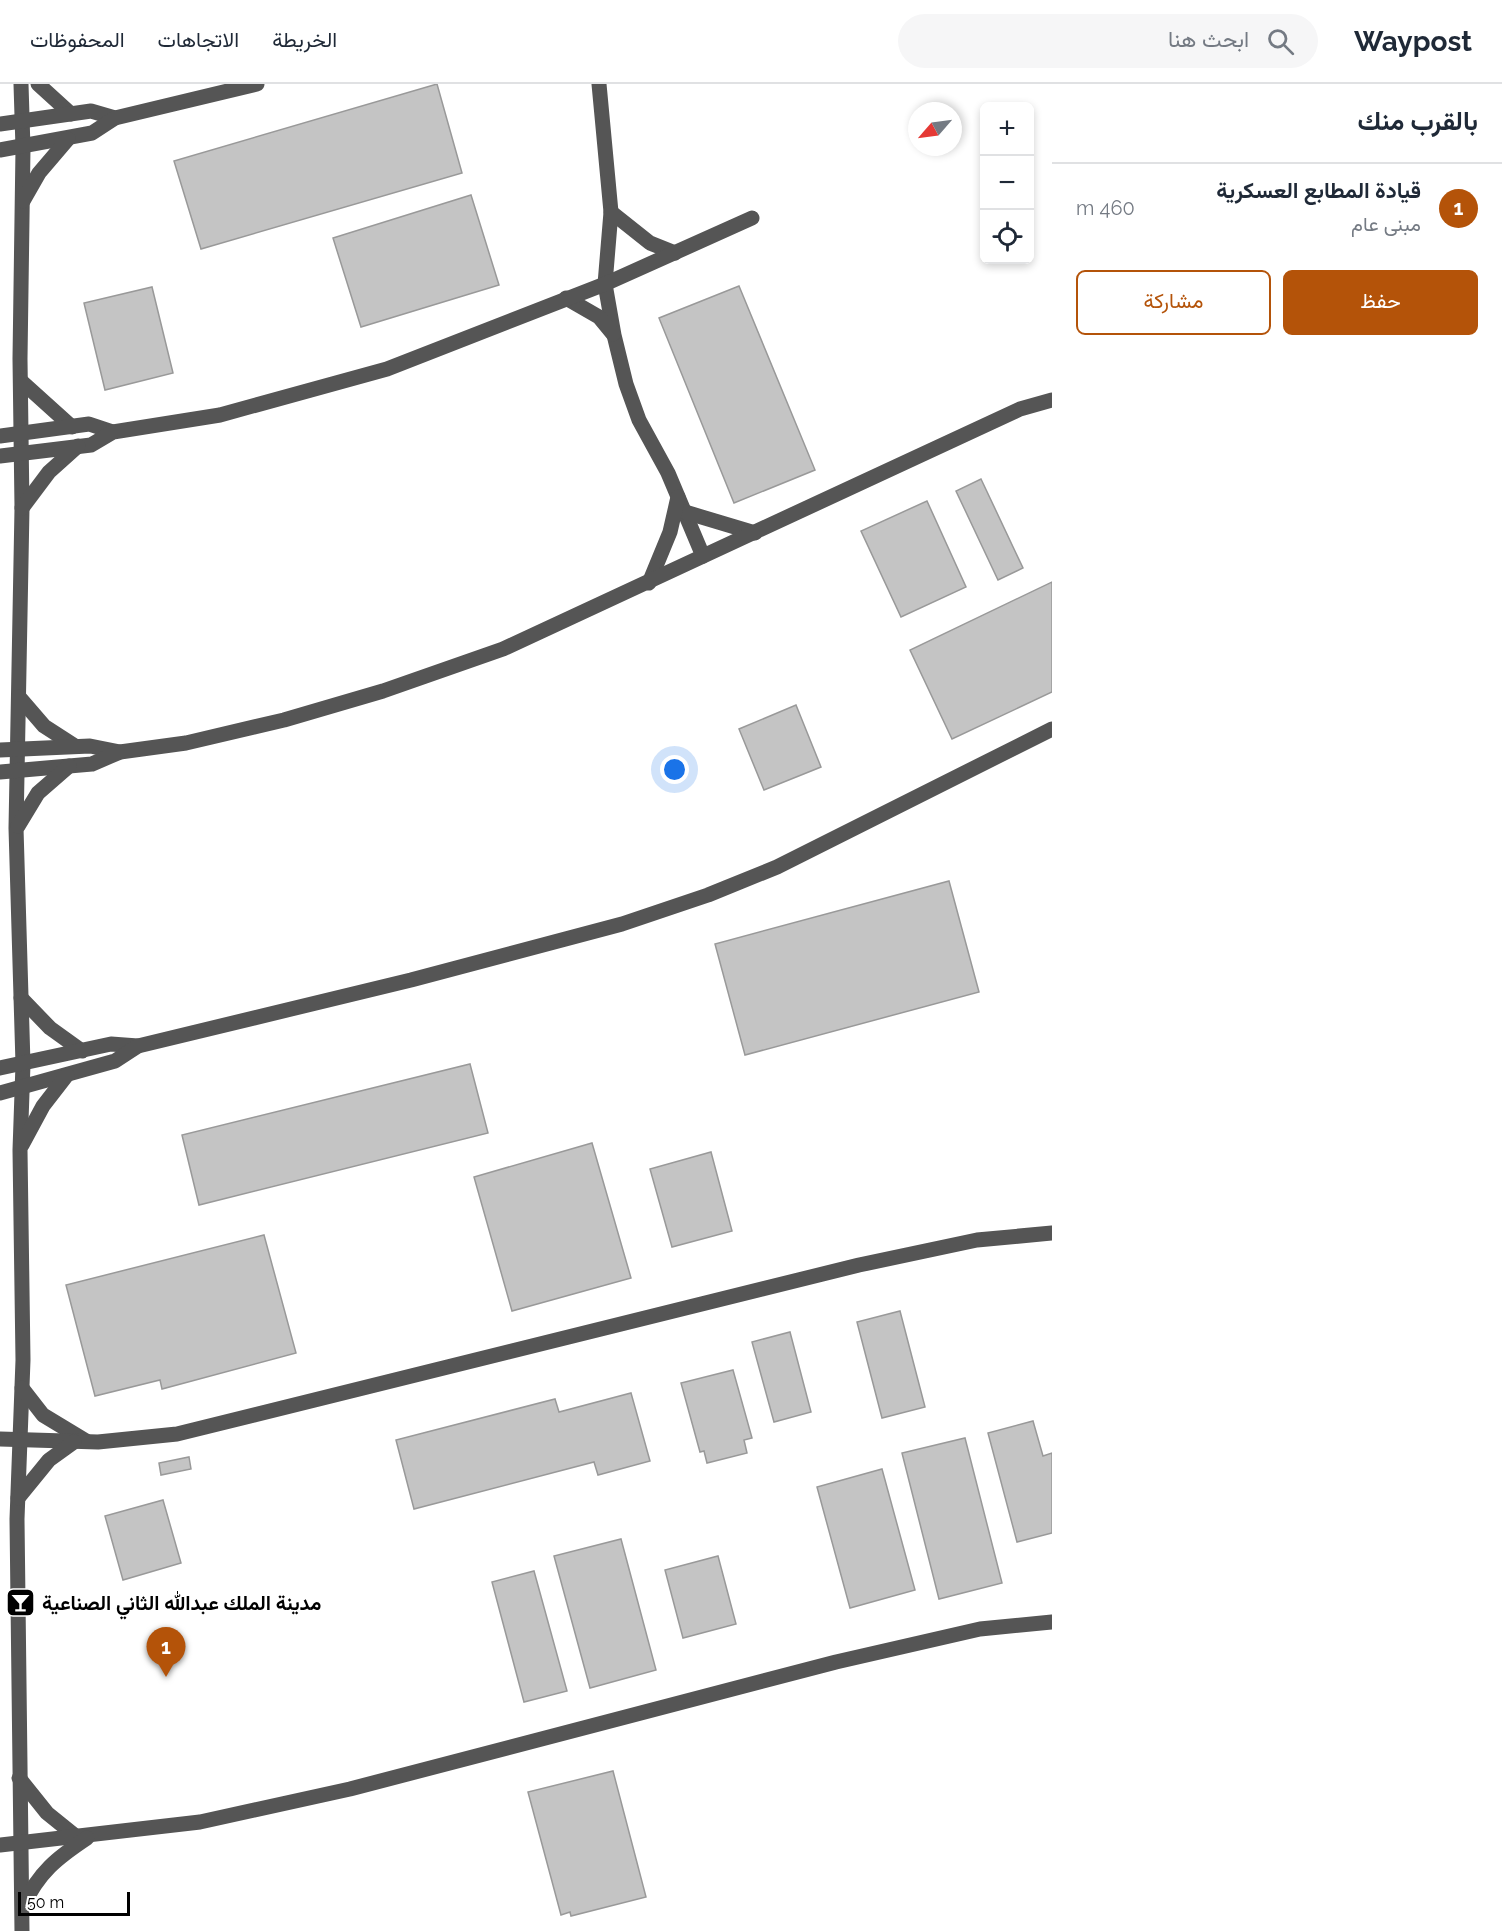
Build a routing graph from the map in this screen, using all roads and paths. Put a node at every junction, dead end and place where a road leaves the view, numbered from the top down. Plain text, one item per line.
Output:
1 (21, 84) edge
2 (38, 84) edge
3 (257, 84) edge
4 (599, 84) edge
5 (71, 114) junction
6 (115, 118) junction
7 (21, 121) junction
8 (0, 124) edge
9 (68, 139) junction
10 (23, 148) junction
11 (0, 150) edge
12 (22, 204) junction
13 (611, 212) junction
14 (752, 219) dead end
15 (675, 253) junction
16 (604, 284) junction
17 (566, 298) junction
18 (614, 335) junction
19 (21, 381) junction
20 (1052, 399) edge
21 (72, 427) junction
22 (113, 432) junction
23 (21, 434) junction
24 (0, 436) edge
25 (78, 446) junction
26 (22, 454) junction
27 (0, 456) edge
28 (678, 496) junction
29 (22, 508) junction
30 (685, 512) junction
31 (755, 532) junction
32 (703, 556) junction
33 (649, 583) junction
34 (19, 697) junction
35 (1052, 729) edge
36 (75, 746) junction
37 (17, 748) junction
38 (0, 750) edge
39 (120, 752) junction
40 (69, 766) junction
41 (17, 771) junction
42 (0, 772) edge
43 (16, 828) junction
44 (21, 998) junction
45 (138, 1046) junction
46 (82, 1051) junction
47 (22, 1064) junction
48 (0, 1068) edge
49 (67, 1075) junction
50 (21, 1088) junction
51 (0, 1093) edge
52 (20, 1150) junction
53 (1052, 1233) edge
54 (22, 1388) junction
55 (0, 1439) edge
56 (20, 1440) junction
57 (81, 1442) junction
58 (18, 1498) junction
59 (1052, 1622) edge
60 (19, 1778) junction
61 (84, 1837) junction
62 (0, 1845) edge
63 (20, 1845) junction
64 (22, 1909) junction
65 (22, 1931) edge

1 - 7 street
2 - 5 street
3 - 6 street
4 - 13 street
5 - 6 street
5 - 7 street
6 - 9 street
7 - 8 street
7 - 10 street
9 - 10 street
9 - 12 street
10 - 11 street
10 - 12 street
12 - 19 street
13 - 15 street
13 - 16 street
14 - 15 street
15 - 16 street
16 - 17 street
16 - 18 street
17 - 18 street
17 - 22 street
18 - 28 street
19 - 21 street
19 - 23 street
20 - 31 street
21 - 22 street
21 - 23 street
22 - 25 street
23 - 24 street
23 - 26 street
25 - 26 street
25 - 29 street
26 - 27 street
26 - 29 street
28 - 30 street
28 - 33 street
29 - 34 street
30 - 31 street
30 - 32 street
31 - 32 street
32 - 33 street
33 - 39 street
34 - 36 street
34 - 37 street
35 - 45 street
36 - 37 street
36 - 39 street
37 - 38 street
37 - 41 street
39 - 40 street
40 - 41 street
40 - 43 street
41 - 42 street
41 - 43 street
43 - 44 street
44 - 46 street
44 - 47 street
45 - 46 street
45 - 49 street
46 - 47 street
47 - 48 street
47 - 50 street
49 - 50 street
49 - 52 street
50 - 51 street
50 - 52 street
52 - 54 street
53 - 57 street
54 - 56 street
54 - 57 street
55 - 56 street
56 - 57 street
56 - 58 street
57 - 58 street
58 - 60 street
59 - 61 street
60 - 61 street
60 - 63 street
61 - 63 street
61 - 64 street
62 - 63 street
63 - 64 street
64 - 65 street

